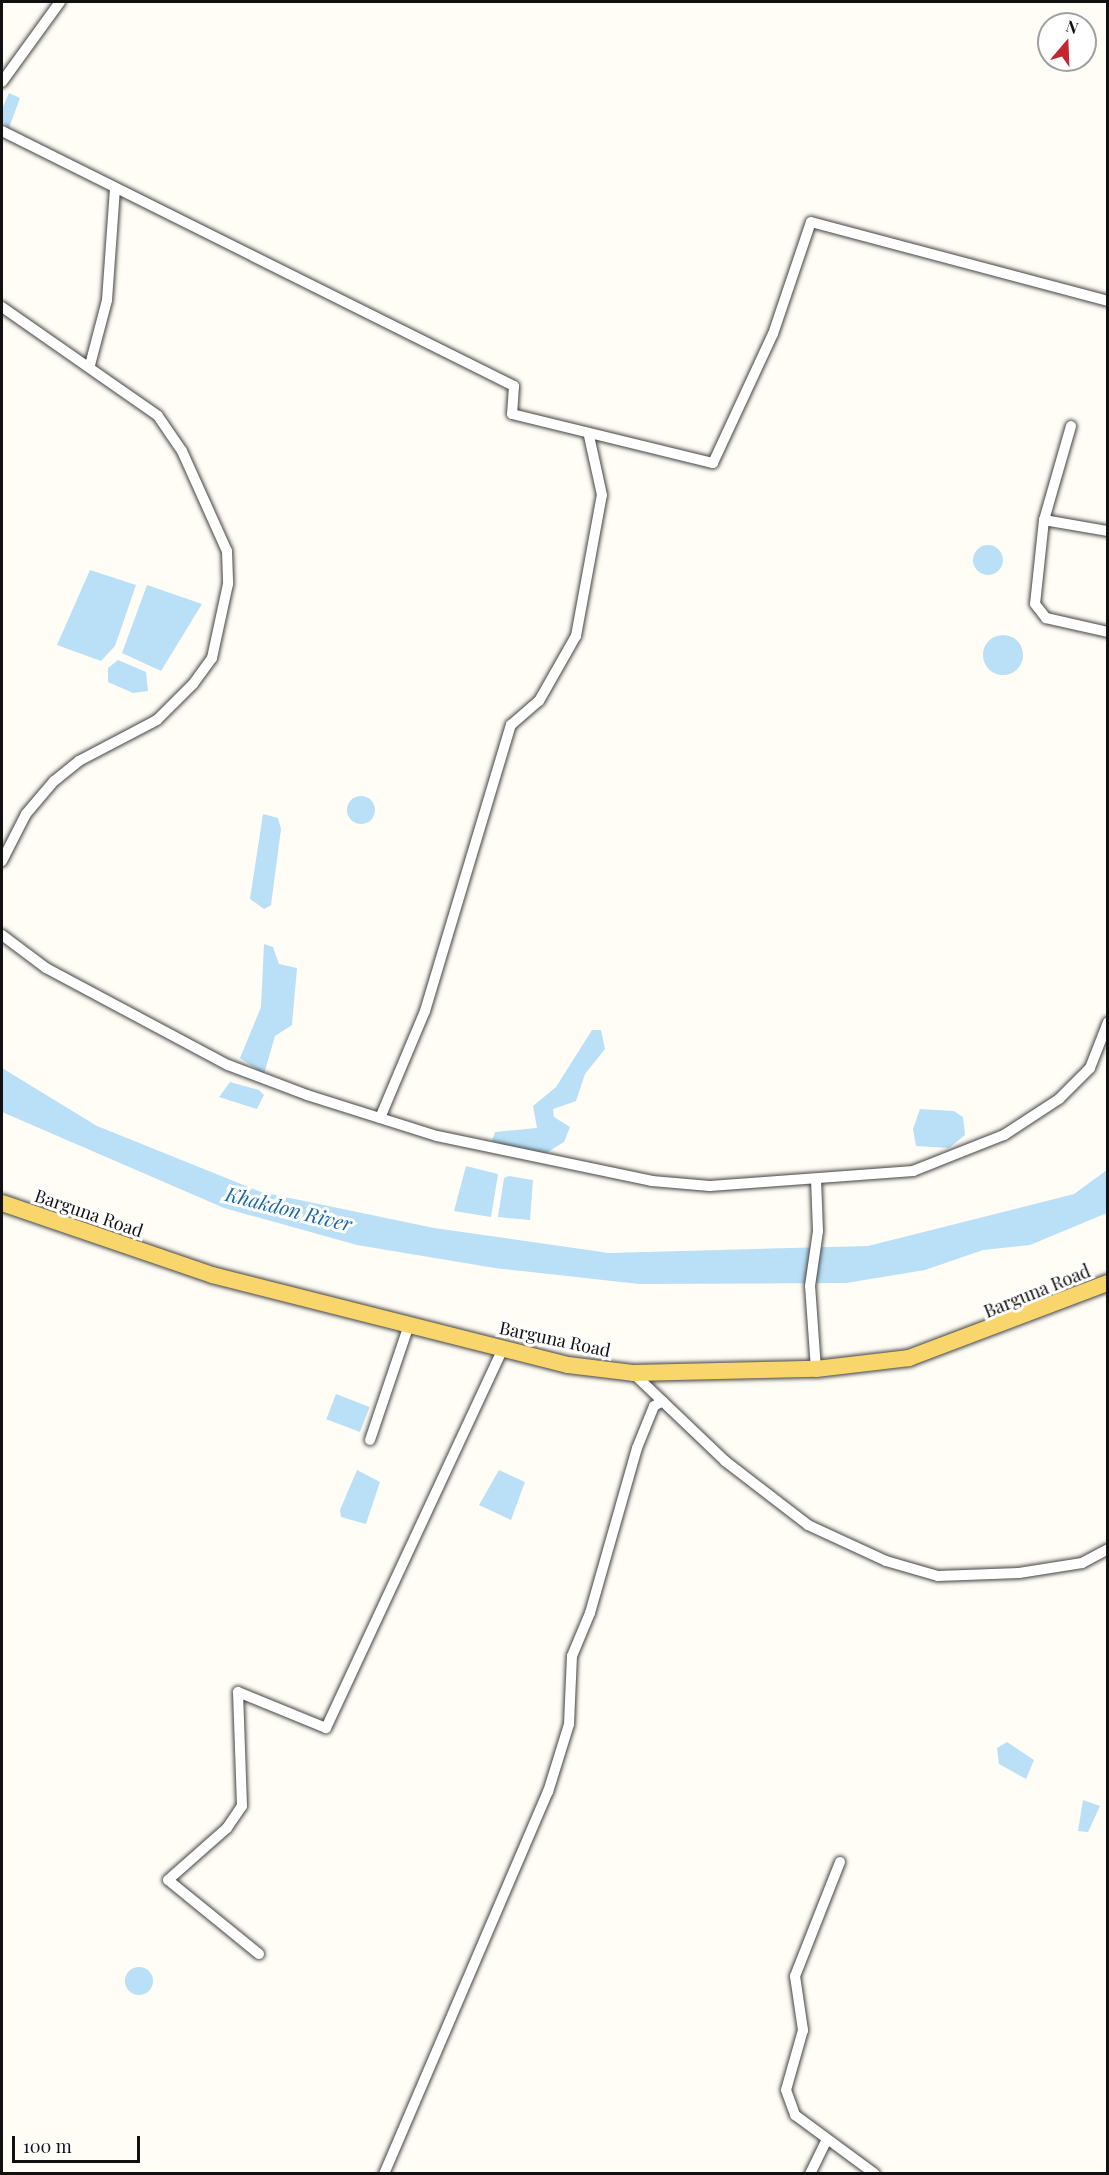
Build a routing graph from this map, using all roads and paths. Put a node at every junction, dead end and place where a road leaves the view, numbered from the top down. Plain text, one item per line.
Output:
1 (60, 2) edge
2 (2, 82) edge
3 (2, 131) edge
4 (115, 188) junction
5 (1107, 301) edge
6 (2, 307) edge
7 (90, 365) junction
8 (1071, 426) dead end
9 (589, 436) junction
10 (1044, 520) junction
11 (1107, 531) edge
12 (1107, 632) edge
13 (2, 861) edge
14 (2, 935) edge
15 (1107, 1022) edge
16 (380, 1118) junction
17 (816, 1180) junction
18 (2, 1203) edge
19 (1107, 1283) edge
20 (409, 1325) junction
21 (503, 1349) junction
22 (816, 1369) junction
23 (633, 1373) junction
24 (663, 1401) junction
25 (370, 1440) dead end
26 (1107, 1549) edge
27 (840, 1862) dead end
28 (259, 1954) dead end
29 (827, 2139) junction
30 (384, 2174) edge
31 (810, 2174) edge
32 (875, 2174) edge

1 - 2 street
3 - 4 street
4 - 7 street
4 - 9 street
5 - 9 street
6 - 7 street
7 - 13 street
8 - 10 street
9 - 16 street
10 - 11 street
10 - 12 street
14 - 16 street
15 - 17 street
16 - 17 street
17 - 22 street
18 - 20 main road, Barguna Road
19 - 22 main road, Barguna Road
20 - 21 main road, Barguna Road
20 - 25 street
21 - 23 main road, Barguna Road
21 - 28 street
22 - 23 main road, Barguna Road
23 - 24 street
24 - 26 street
24 - 30 street
27 - 29 street
29 - 31 street
29 - 32 street

